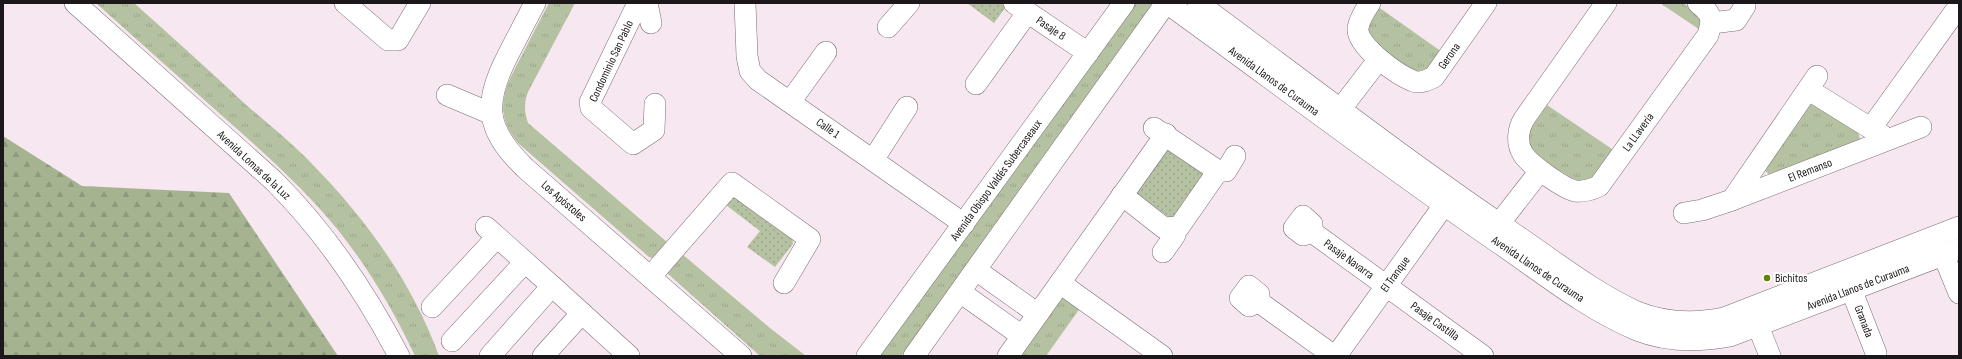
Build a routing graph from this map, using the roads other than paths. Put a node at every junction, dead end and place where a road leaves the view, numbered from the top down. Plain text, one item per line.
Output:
1 (75, 3) edge
2 (345, 3) edge
3 (420, 3) edge
4 (535, 3) edge
5 (638, 3) edge
6 (647, 3) edge
7 (745, 3) edge
8 (909, 3) edge
9 (1124, 3) edge
10 (1166, 3) edge
11 (1198, 3) edge
12 (1370, 3) edge
13 (1486, 3) edge
14 (1606, 3) edge
15 (1698, 3) edge
16 (1746, 6) dead end
17 (1959, 6) edge
18 (1020, 8) edge
19 (651, 23) dead end
20 (1712, 23) junction
21 (888, 27) dead end
22 (826, 52) dead end
23 (1088, 53) junction
24 (1379, 59) junction
25 (976, 84) dead end
26 (447, 95) dead end
27 (790, 102) junction
28 (655, 104) dead end
29 (907, 107) dead end
30 (492, 114) junction
31 (1336, 115) junction
32 (1921, 127) dead end
33 (1879, 134) junction
34 (1235, 156) dead end
35 (873, 160) junction
36 (1218, 171) junction
37 (1540, 171) junction
38 (1122, 195) junction
39 (1449, 198) junction
40 (1732, 200) junction
41 (1684, 214) dead end
42 (964, 224) junction
43 (1959, 227) edge
44 (1174, 228) junction
45 (1494, 230) junction
46 (1312, 232) dead end
47 (1163, 252) dead end
48 (1951, 252) edge
49 (525, 262) junction
50 (976, 270) junction
51 (651, 276) junction
52 (784, 283) dead end
53 (1060, 283) junction
54 (552, 286) junction
55 (1386, 286) junction
56 (1852, 289) junction
57 (960, 292) junction
58 (1959, 293) edge
59 (1258, 302) dead end
60 (432, 308) dead end
61 (582, 313) junction
62 (1038, 314) junction
63 (1758, 326) junction
64 (1022, 336) junction
65 (1700, 339) edge
66 (452, 341) dead end
67 (1876, 353) dead end
68 (399, 356) edge
69 (490, 356) edge
70 (543, 356) edge
71 (628, 356) edge
72 (741, 356) edge
73 (867, 356) edge
74 (914, 356) edge
75 (1008, 356) edge
76 (1162, 356) edge
77 (1335, 356) edge
78 (1484, 356) edge
79 (1499, 356) edge
80 (1770, 356) edge

1 - 68 street, Avenida Lomas de la Luz
2 - 3 street
4 - 30 street, Los Apóstoles
5 - 28 street, Condominio San Pablo
6 - 19 street, Condominio San Pablo
7 - 27 street, Calle 1
8 - 21 street
9 - 23 street, Avenida Obispo Valdés Subercaseaux
10 - 31 street, Avenida Llanos de Curauma
10 - 50 street
11 - 31 street, Avenida Llanos de Curauma
12 - 24 street, Gerona
13 - 24 street, Gerona
14 - 37 street, La LLavería
15 - 20 street
16 - 20 street
17 - 33 street
18 - 23 street, Pasaje 8
18 - 25 street
20 - 37 street, La LLavería
22 - 27 street
23 - 42 street, Avenida Obispo Valdés Subercaseaux
24 - 31 street
26 - 30 street
27 - 35 street, Calle 1
29 - 35 street
30 - 51 street, Los Apóstoles
31 - 39 street, Avenida Llanos de Curauma
32 - 33 street, El Remanso
33 - 40 street, El Remanso
33 - 40 street
34 - 36 street
35 - 42 street, Calle 1
36 - 38 street
36 - 44 street
37 - 45 street
38 - 44 street
38 - 53 street
39 - 45 street, Avenida Llanos de Curauma
39 - 55 street, El Tranque
40 - 41 street, El Remanso
42 - 73 street, Avenida Obispo Valdés Subercaseaux
43 - 65 street, Avenida Llanos de Curauma
44 - 47 street
45 - 65 street, Avenida Llanos de Curauma
46 - 55 street, Pasaje Navarra
48 - 56 street, Avenida Llanos de Curauma
48 - 58 street
49 - 54 street
49 - 60 street
49 - 66 street
50 - 57 street
50 - 62 street
51 - 52 street
51 - 72 street, Los Apóstoles
53 - 62 street
53 - 76 street
54 - 61 street
54 - 69 street
55 - 77 street, El Tranque
55 - 78 street, Pasaje Castilla
56 - 63 street, Avenida Llanos de Curauma
56 - 67 street, Granada
57 - 64 street
57 - 74 street
59 - 77 street
61 - 70 street
61 - 71 street
62 - 64 street
63 - 65 street, Avenida Llanos de Curauma
63 - 80 street
64 - 75 street
78 - 79 street, Pasaje Castilla

